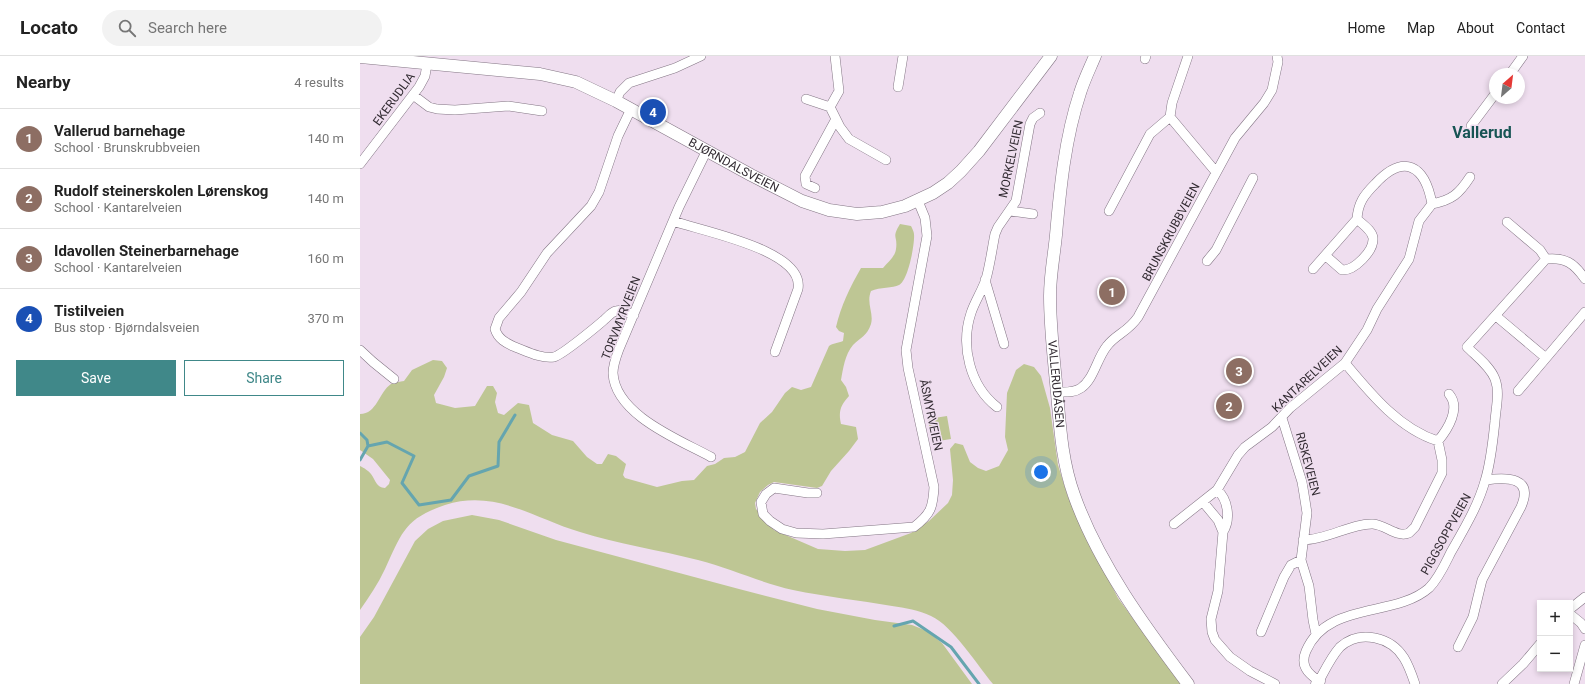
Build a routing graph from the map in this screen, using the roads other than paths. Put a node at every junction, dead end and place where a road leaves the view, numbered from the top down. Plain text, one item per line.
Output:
1 (701, 56) edge
2 (835, 56) edge
3 (903, 56) edge
4 (1051, 56) edge
5 (1095, 56) edge
6 (1188, 56) edge
7 (1277, 56) edge
8 (1523, 56) edge
9 (360, 57) edge
10 (427, 64) junction
11 (1514, 68) edge
12 (898, 87) dead end
13 (413, 95) junction
14 (806, 99) dead end
15 (616, 101) junction
16 (1489, 102) edge
17 (830, 107) junction
18 (631, 109) junction
19 (542, 111) dead end
20 (1040, 112) dead end
21 (1170, 117) junction
22 (836, 119) junction
23 (1471, 126) dead end
24 (706, 150) junction
25 (886, 160) dead end
26 (360, 164) edge
27 (1216, 172) junction
28 (1470, 177) dead end
29 (1253, 178) dead end
30 (815, 188) dead end
31 (918, 201) junction
32 (1432, 204) junction
33 (1010, 211) junction
34 (1109, 211) dead end
35 (1033, 214) dead end
36 (1357, 219) junction
37 (673, 221) junction
38 (1507, 222) dead end
39 (1326, 256) junction
40 (1546, 259) junction
41 (1206, 261) dead end
42 (1313, 269) dead end
43 (1585, 279) edge
44 (985, 280) junction
45 (1585, 312) edge
46 (634, 315) junction
47 (1496, 316) junction
48 (1004, 344) dead end
49 (360, 350) edge
50 (775, 352) dead end
51 (1546, 358) junction
52 (1345, 363) junction
53 (394, 379) dead end
54 (1518, 390) dead end
55 (1057, 392) junction
56 (1449, 394) dead end
57 (997, 407) dead end
58 (1282, 418) junction
59 (1438, 441) junction
60 (711, 457) dead end
61 (1486, 480) junction
62 (1217, 490) junction
63 (817, 493) dead end
64 (1202, 502) junction
65 (1174, 524) dead end
66 (1223, 532) junction
67 (1303, 540) junction
68 (1301, 560) junction
69 (1585, 597) edge
70 (1573, 607) edge
71 (1573, 616) edge
72 (1585, 629) edge
73 (1261, 632) dead end
74 (1316, 634) junction
75 (1585, 645) edge
76 (1458, 647) dead end
77 (1537, 648) edge
78 (1318, 683) edge
79 (1188, 684) edge
80 (1275, 684) edge
81 (1415, 684) edge
82 (1502, 684) edge
83 (1574, 684) edge

1 - 15 street
2 - 17 street
3 - 12 street
4 - 31 street, BJØRNDALSVEIEN
5 - 55 street, VALLERUDÅSEN
6 - 21 street
7 - 27 street, BRUNSKRUBBVEIEN
8 - 11 street
9 - 10 street, BJØRNDALSVEIEN
10 - 13 street, EKERUDLIA
10 - 15 street, BJØRNDALSVEIEN
13 - 19 street
13 - 26 street, EKERUDLIA
14 - 17 street
15 - 18 street, BJØRNDALSVEIEN
16 - 23 street
17 - 22 street
18 - 24 street, BJØRNDALSVEIEN
18 - 46 street
20 - 33 street, MORKELVEIEN
21 - 27 street
21 - 34 street
22 - 25 street
22 - 30 street
24 - 31 street, BJØRNDALSVEIEN
24 - 37 street, TORVMYRVEIEN
27 - 55 street, BRUNSKRUBBVEIEN
28 - 32 street
29 - 41 street
31 - 63 street, ÅSMYRVEIEN
32 - 36 street
32 - 52 street, KANTARELVEIEN
33 - 35 street
33 - 44 street, MORKELVEIEN
36 - 39 street
36 - 39 street
37 - 46 street, TORVMYRVEIEN
37 - 50 street
38 - 40 street
39 - 42 street
40 - 43 street
40 - 47 street, PIGGSOPPVEIEN
44 - 48 street, MORKELVEIEN
44 - 57 street, MORKELVEIEN
45 - 51 street
46 - 60 street, TORVMYRVEIEN
47 - 51 street
47 - 61 street, PIGGSOPPVEIEN
49 - 53 street
51 - 54 street
52 - 58 street, KANTARELVEIEN
52 - 59 street
55 - 79 street, VALLERUDÅSEN
56 - 59 street
58 - 62 street, KANTARELVEIEN
58 - 67 street, RISKEVEIEN
59 - 67 street
61 - 74 street, PIGGSOPPVEIEN
61 - 76 street
62 - 64 street, KANTARELVEIEN
62 - 66 street
64 - 65 street, KANTARELVEIEN
64 - 66 street
66 - 80 street
67 - 68 street, RISKEVEIEN
68 - 73 street
68 - 74 street, RISKEVEIEN
69 - 70 street
71 - 72 street
74 - 78 street, PIGGSOPPVEIEN
75 - 83 street
77 - 82 street
78 - 81 street

